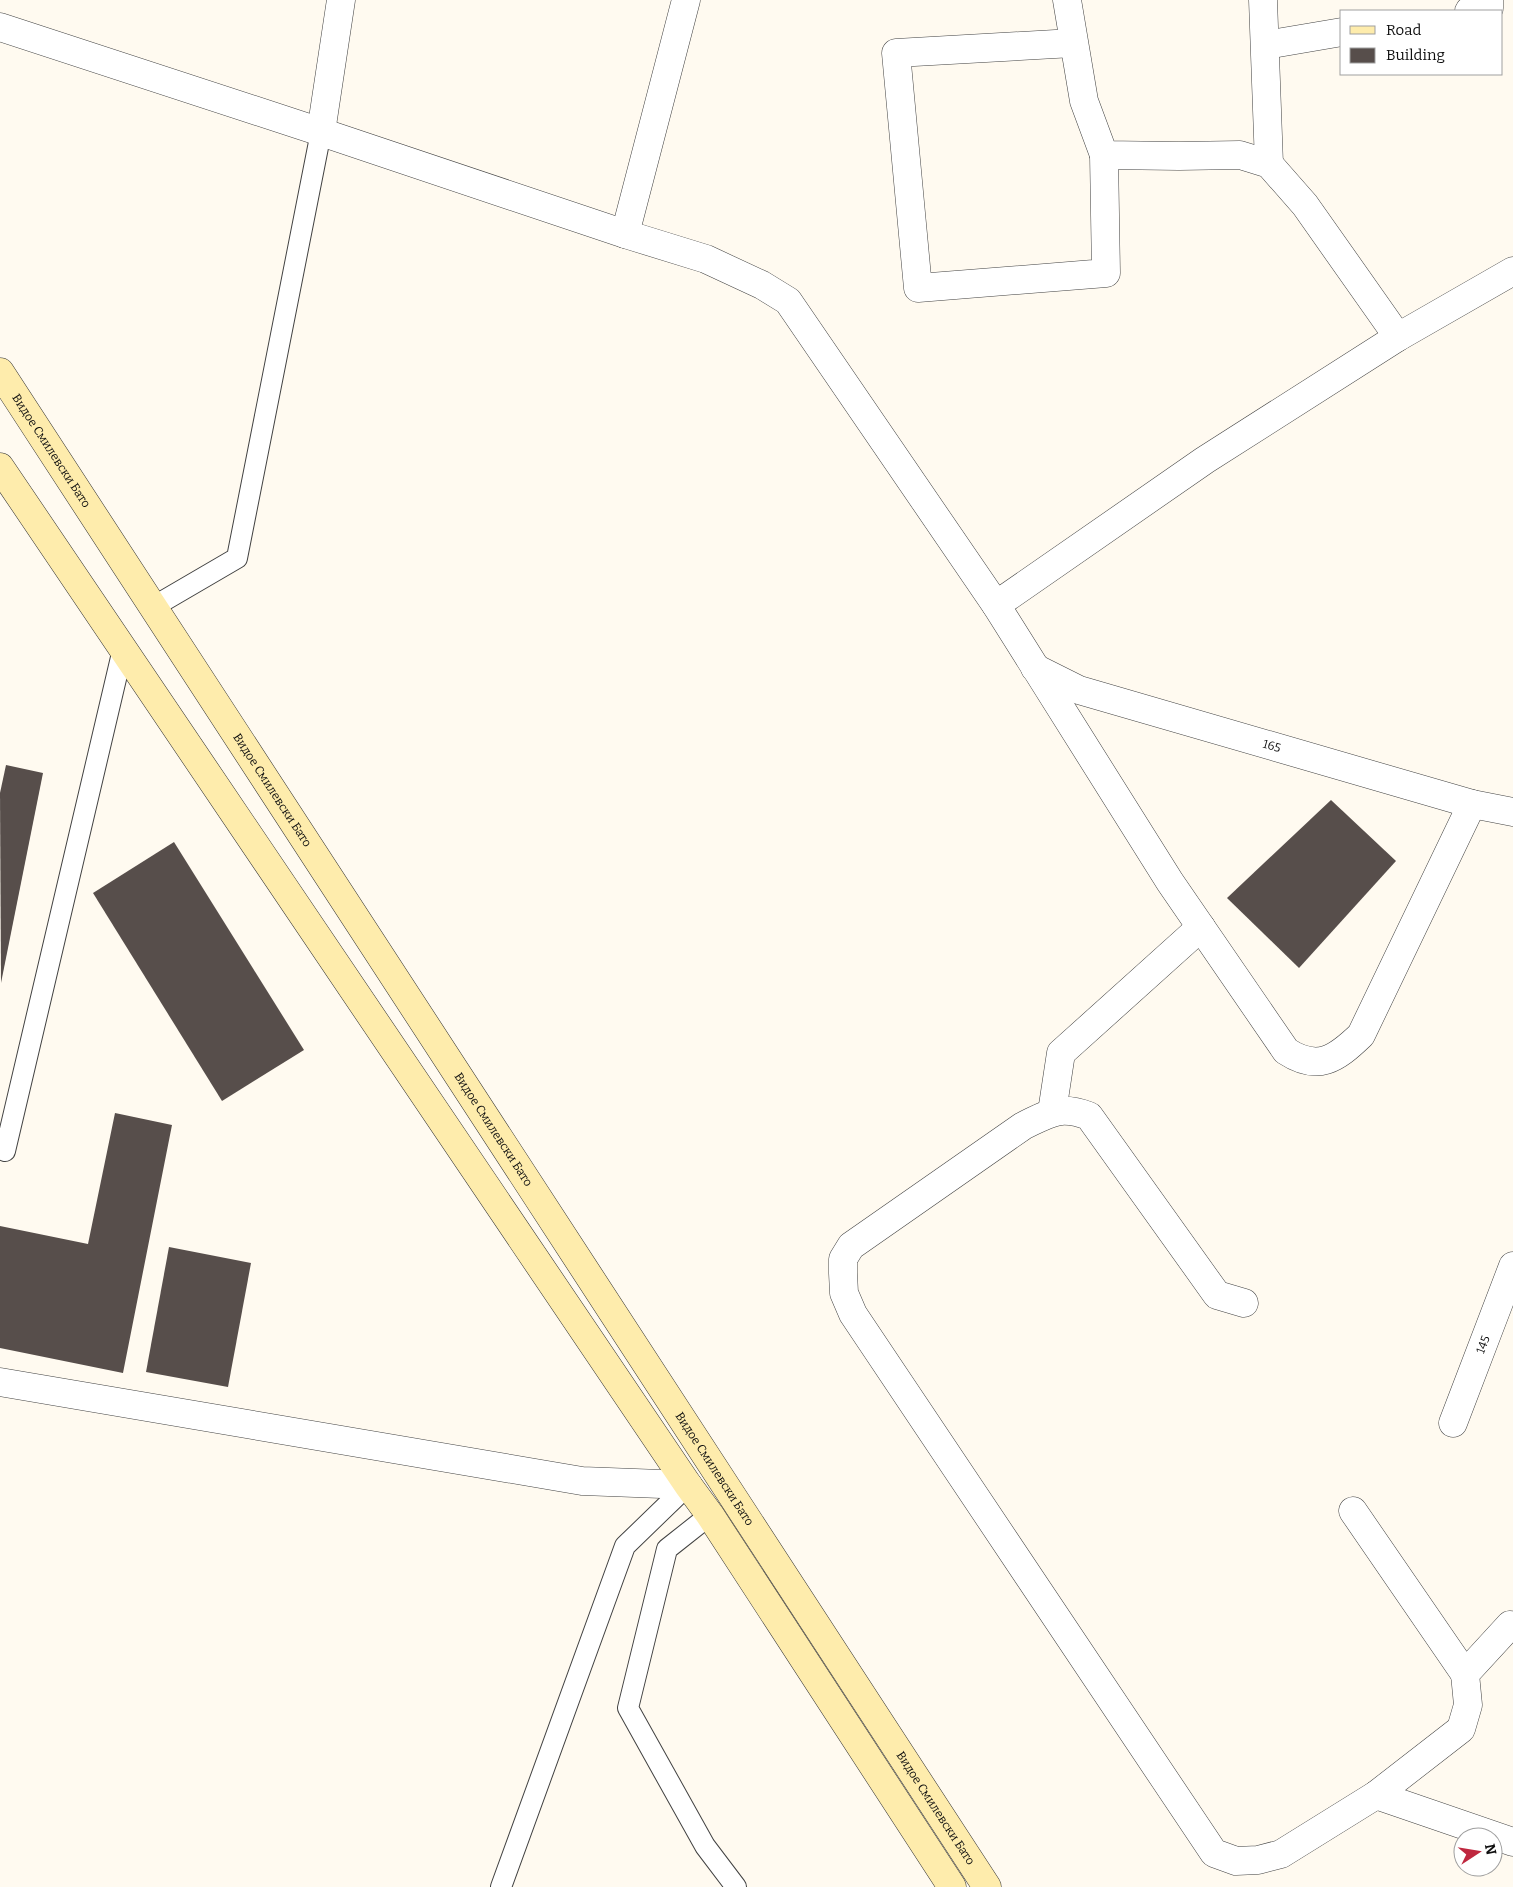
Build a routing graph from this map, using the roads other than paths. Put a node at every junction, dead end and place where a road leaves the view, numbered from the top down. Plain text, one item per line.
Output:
1 (341, 0) edge
2 (686, 0) edge
3 (1067, 0) edge
4 (1263, 0) edge
5 (1489, 0) edge
6 (1476, 10) edge
7 (0, 27) edge
8 (1340, 32) edge
9 (1073, 43) junction
10 (1266, 45) junction
11 (321, 132) junction
12 (1104, 155) junction
13 (1269, 164) junction
14 (625, 234) junction
15 (1513, 271) edge
16 (1398, 336) junction
17 (0, 372) edge
18 (0, 467) edge
19 (996, 605) junction
20 (153, 607) junction
21 (123, 649) junction
22 (1035, 668) junction
23 (1472, 804) junction
24 (1513, 812) edge
25 (1201, 927) junction
26 (1052, 1112) junction
27 (5, 1151) dead end
28 (1513, 1266) edge
29 (1244, 1303) dead end
30 (0, 1382) edge
31 (1453, 1423) dead end
32 (688, 1485) junction
33 (1353, 1511) dead end
34 (710, 1515) junction
35 (1510, 1625) dead end
36 (1465, 1674) junction
37 (1376, 1795) junction
38 (1513, 1842) edge
39 (501, 1887) edge
40 (736, 1887) edge
41 (952, 1887) edge
42 (987, 1887) edge

1 - 11 street
2 - 14 street
3 - 9 street
4 - 10 street
5 - 6 street
7 - 11 street
8 - 10 street
9 - 12 street
9 - 12 street
10 - 13 street
11 - 14 street
11 - 20 lane
12 - 13 street
13 - 16 street
14 - 19 street
15 - 16 street
16 - 19 street
17 - 20 street, Видое Смилевски Бато
18 - 21 street
19 - 22 street
20 - 42 street, Видое Смилевски Бато
21 - 27 lane
21 - 32 street
22 - 23 street, 165
22 - 25 street
23 - 24 street, 165
23 - 25 street
25 - 26 street
26 - 29 street
26 - 37 street
28 - 31 street, 145
30 - 32 street
32 - 34 street
32 - 39 lane
33 - 36 street
34 - 40 lane
34 - 41 street
35 - 36 street
36 - 37 street
37 - 38 street

